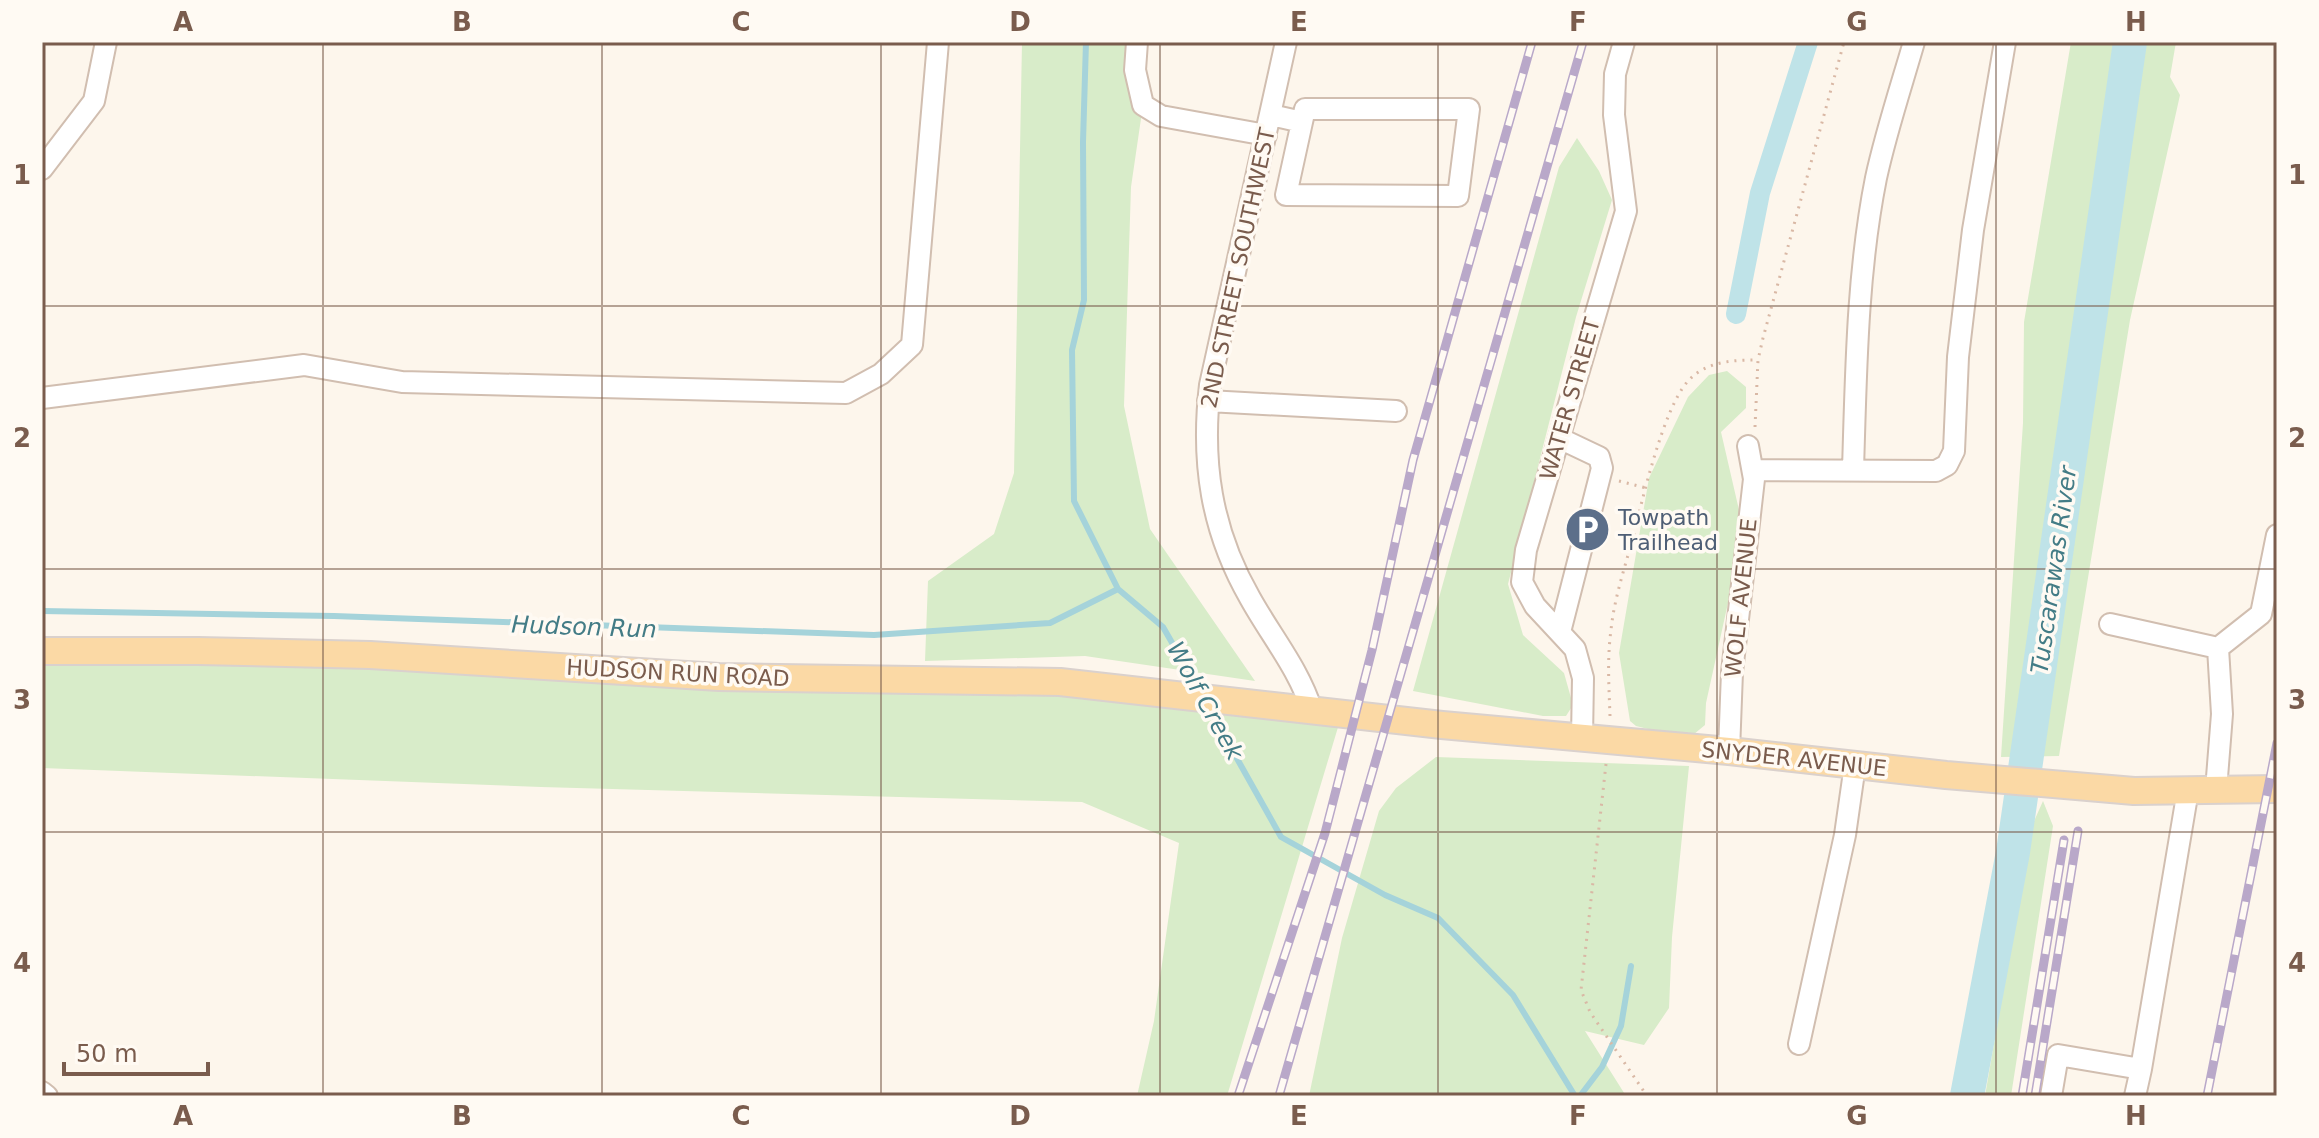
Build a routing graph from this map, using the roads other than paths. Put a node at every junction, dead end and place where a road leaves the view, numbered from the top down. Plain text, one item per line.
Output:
1 (106, 42) edge
2 (938, 42) edge
3 (1137, 42) edge
4 (1286, 42) edge
5 (1624, 42) edge
6 (1914, 42) edge
7 (2005, 42) edge
8 (1302, 122) junction
9 (1269, 125) junction
10 (42, 169) edge
11 (42, 398) edge
12 (1208, 401) junction
13 (1396, 411) dead end
14 (1559, 438) junction
15 (1748, 446) road end
16 (1753, 470) junction
17 (1853, 470) junction
18 (2277, 535) edge
19 (2110, 624) dead end
20 (1560, 632) junction
21 (2218, 648) junction
22 (42, 651) edge
23 (1312, 711) junction
24 (1582, 738) junction
25 (1729, 751) junction
26 (1855, 765) junction
27 (2277, 789) edge
28 (2188, 790) junction
29 (2216, 790) junction
30 (1799, 1044) dead end
31 (2141, 1069) junction
32 (42, 1092) edge
33 (47, 1096) edge
34 (2051, 1096) edge
35 (2135, 1096) edge

1 - 10 street
2 - 11 street
3 - 9 street
4 - 9 street, 2ND STREET SOUTHWEST
5 - 14 street, WATER STREET
6 - 17 street
7 - 17 street
8 - 8 street
8 - 9 street
9 - 12 street, 2ND STREET SOUTHWEST
12 - 13 street
12 - 23 street, 2ND STREET SOUTHWEST
14 - 20 street, WATER STREET
14 - 20 street
15 - 16 street, WOLF AVENUE
16 - 17 street
16 - 25 street, WOLF AVENUE
18 - 21 street
19 - 21 street
20 - 24 street, WATER STREET
21 - 29 street
22 - 23 main road, HUDSON RUN ROAD
23 - 24 main road, SNYDER AVENUE
24 - 25 main road, SNYDER AVENUE
25 - 26 main road, SNYDER AVENUE
26 - 28 main road, SNYDER AVENUE
26 - 30 street
27 - 29 main road, SNYDER AVENUE
28 - 29 main road, SNYDER AVENUE
28 - 31 street
31 - 34 street
31 - 35 street
32 - 33 street

